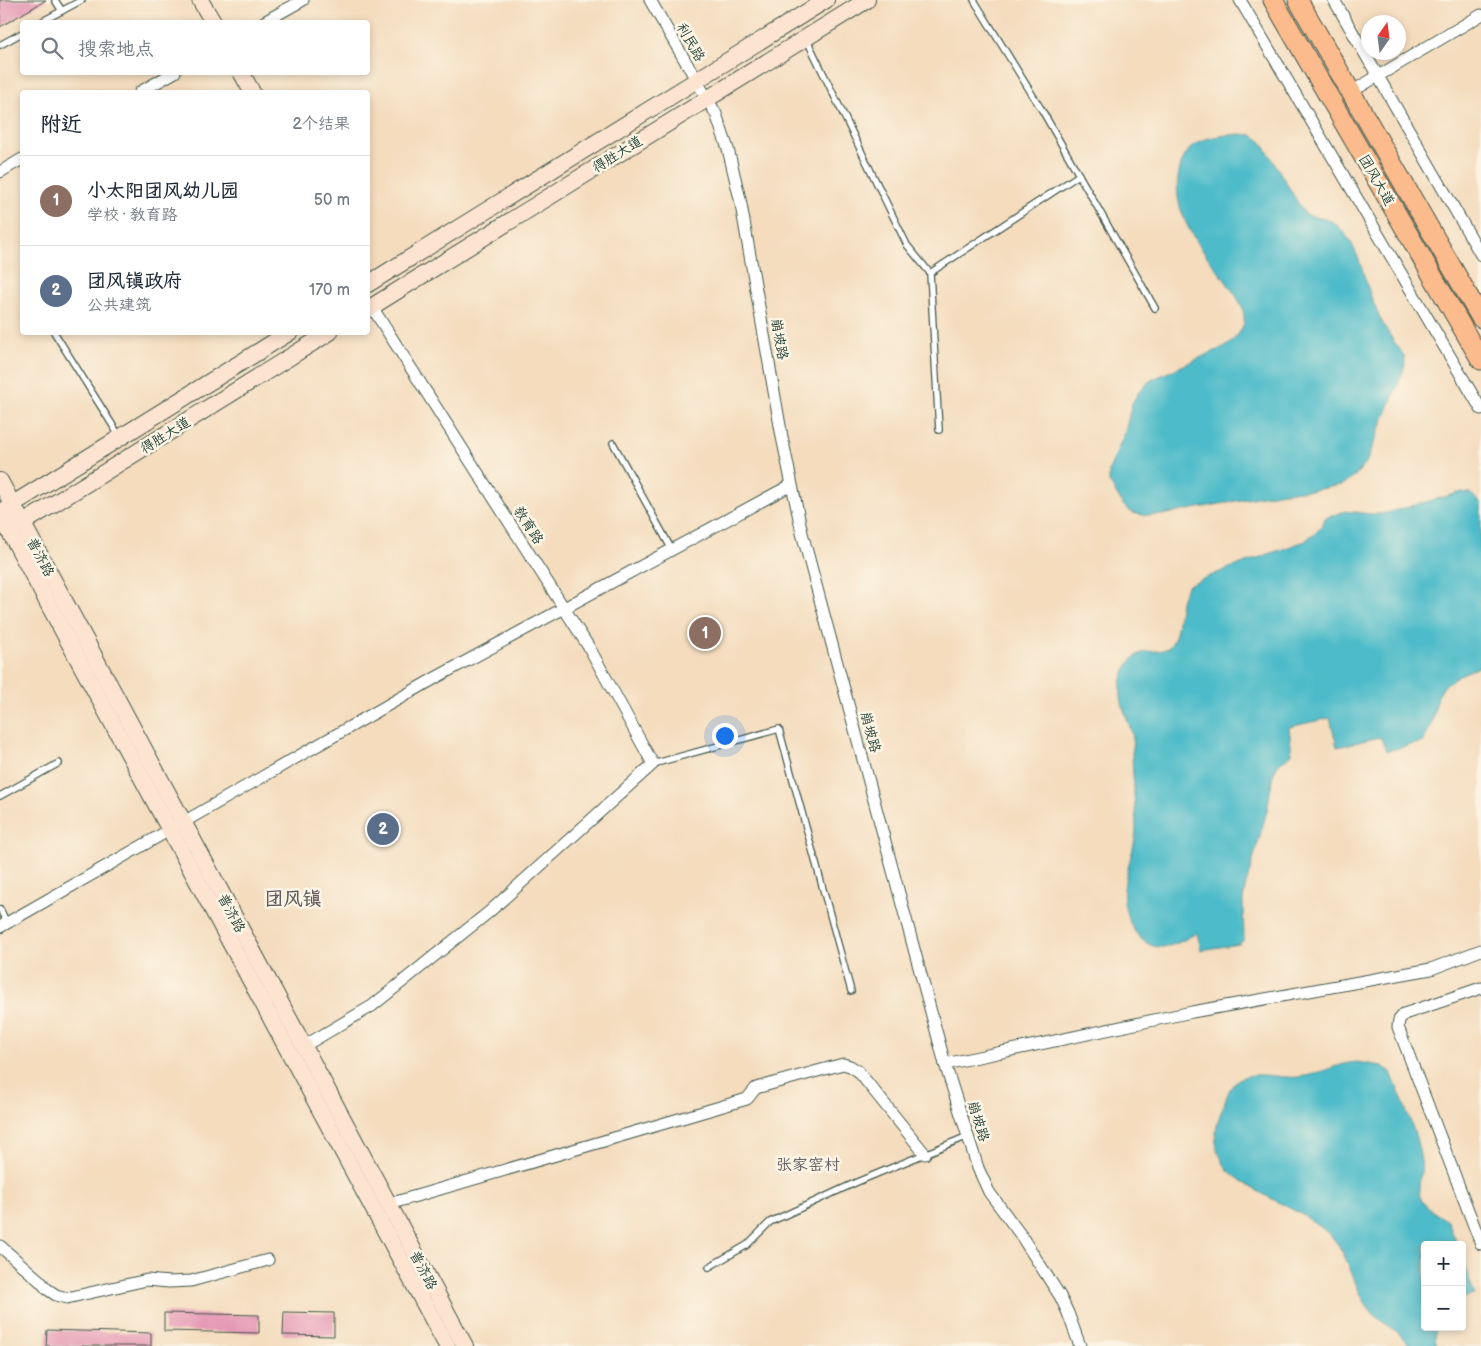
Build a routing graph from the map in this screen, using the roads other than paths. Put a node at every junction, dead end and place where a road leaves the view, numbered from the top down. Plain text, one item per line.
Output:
1 (55, 0) edge
2 (82, 0) edge
3 (200, 0) edge
4 (304, 0) edge
5 (650, 0) edge
6 (826, 0) edge
7 (867, 0) edge
8 (974, 0) edge
9 (1240, 0) edge
10 (1274, 0) edge
11 (1298, 0) edge
12 (1334, 0) edge
13 (62, 11) junction
14 (1481, 15) edge
15 (45, 20) edge
16 (212, 20) edge
17 (268, 20) edge
18 (20, 34) edge
19 (806, 38) junction
20 (0, 46) edge
21 (170, 75) edge
22 (243, 75) edge
23 (1378, 76) junction
24 (697, 80) junction
25 (144, 90) edge
26 (251, 90) edge
27 (1351, 92) junction
28 (707, 99) junction
29 (20, 160) edge
30 (0, 172) edge
31 (1079, 176) junction
32 (1481, 255) edge
33 (930, 273) junction
34 (370, 283) edge
35 (370, 304) edge
36 (370, 307) edge
37 (1155, 308) dead end
38 (1481, 318) edge
39 (56, 335) edge
40 (285, 335) edge
41 (325, 335) edge
42 (1481, 360) edge
43 (1481, 410) edge
44 (939, 430) dead end
45 (120, 438) junction
46 (613, 443) dead end
47 (0, 481) edge
48 (791, 485) junction
49 (4, 510) edge
50 (11, 530) edge
51 (672, 550) junction
52 (564, 608) junction
53 (59, 764) dead end
54 (653, 764) junction
55 (0, 796) edge
56 (176, 826) junction
57 (0, 909) edge
58 (4, 925) edge
59 (1481, 950) edge
60 (1481, 988) edge
61 (850, 991) dead end
62 (304, 1046) junction
63 (945, 1064) junction
64 (968, 1136) junction
65 (925, 1154) junction
66 (388, 1204) junction
67 (1481, 1244) edge
68 (0, 1246) edge
69 (268, 1260) dead end
70 (709, 1267) dead end
71 (447, 1346) edge
72 (465, 1346) edge
73 (1080, 1346) edge

1 - 13 lane
2 - 13 lane
3 - 16 main road
4 - 17 street
5 - 24 street, 利民路
6 - 24 main road, 得胜大道
7 - 19 main road, 得胜大道
8 - 31 lane
9 - 43 street
10 - 42 main road, 团风大道
11 - 27 main road, 团风大道
12 - 23 street
13 - 15 lane
14 - 23 street
18 - 20 lane
19 - 28 main road, 得胜大道
19 - 33 lane
21 - 25 street
22 - 26 main road
23 - 27 street
23 - 32 street
24 - 28 street, 利民路
24 - 34 main road, 得胜大道
27 - 38 main road, 团风大道
28 - 35 main road, 得胜大道
28 - 48 street, 崩坡路
29 - 30 street
31 - 33 lane
31 - 37 lane
33 - 44 lane
36 - 52 street, 教育路
39 - 45 lane
40 - 45 main road, 得胜大道
41 - 50 main road, 得胜大道
45 - 49 main road, 得胜大道
46 - 51 lane
47 - 49 main road, 普济路
48 - 51 street
48 - 63 street, 崩坡路
49 - 50 main road, 普济路
50 - 56 main road, 普济路
51 - 52 street
52 - 54 street, 教育路
52 - 56 street
53 - 55 lane
54 - 61 lane
54 - 62 street
56 - 58 street
56 - 62 main road, 普济路
56 - 71 main road, 普济路
57 - 58 lane
59 - 63 street
60 - 67 street
62 - 66 main road, 普济路
63 - 64 street, 崩坡路
64 - 65 lane
64 - 73 street, 崩坡路
65 - 66 street
65 - 70 lane
66 - 72 main road, 普济路
68 - 69 street

